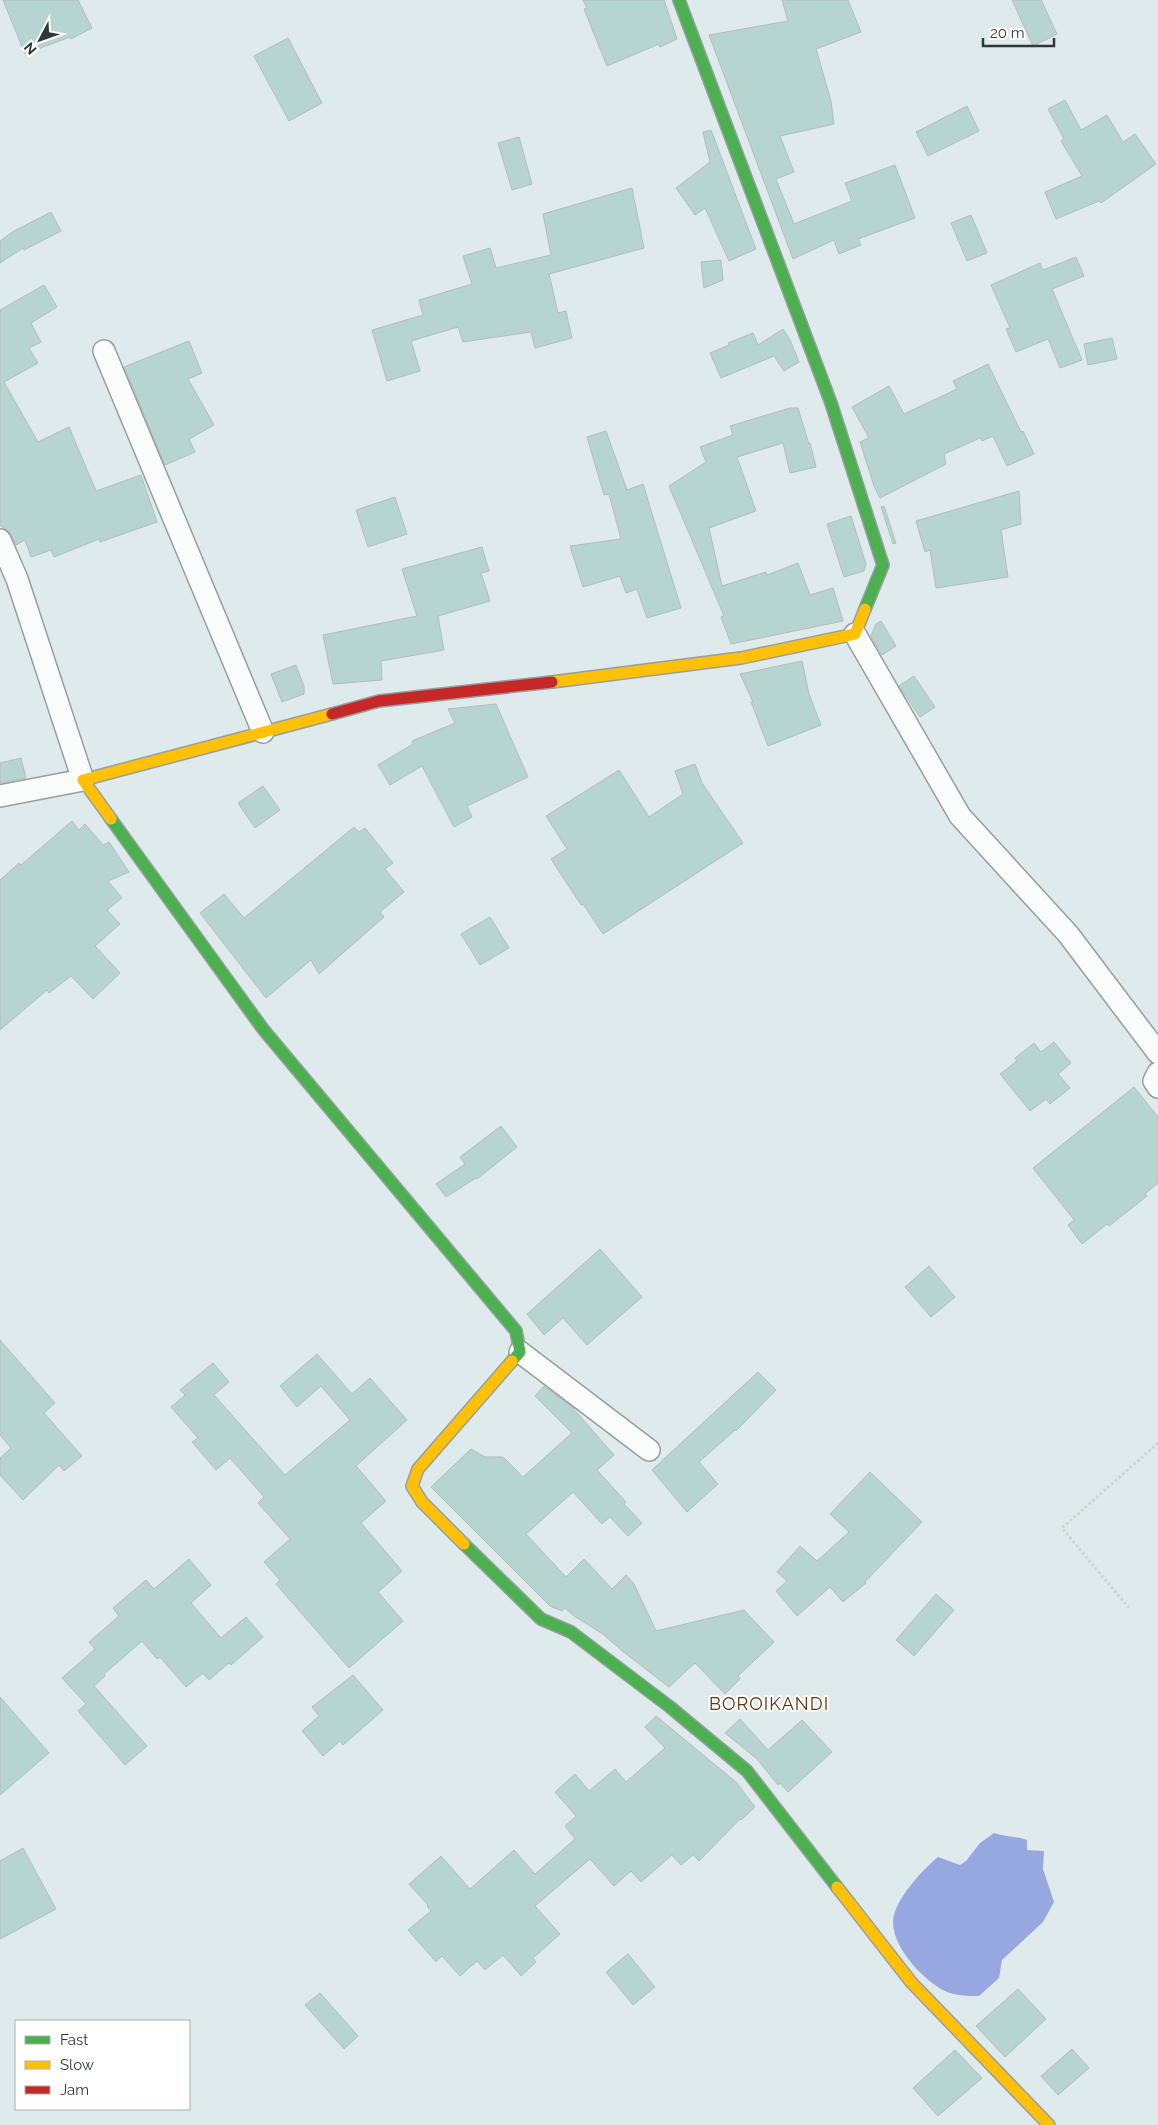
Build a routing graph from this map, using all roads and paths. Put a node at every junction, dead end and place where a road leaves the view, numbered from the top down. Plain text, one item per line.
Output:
1 (679, 0) edge
2 (104, 352) dead end
3 (0, 540) edge
4 (855, 634) junction
5 (262, 732) junction
6 (83, 780) junction
7 (0, 796) edge
8 (1158, 1053) edge
9 (1158, 1073) edge
10 (1158, 1087) edge
11 (520, 1352) junction
12 (1158, 1444) edge
13 (649, 1450) dead end
14 (1129, 1608) dead end
15 (1049, 2125) edge

1 - 4 street
2 - 5 street
3 - 6 street
4 - 5 street
4 - 8 street
5 - 6 street
6 - 7 street
6 - 11 street
9 - 10 street
11 - 13 street
11 - 15 street
12 - 14 path

